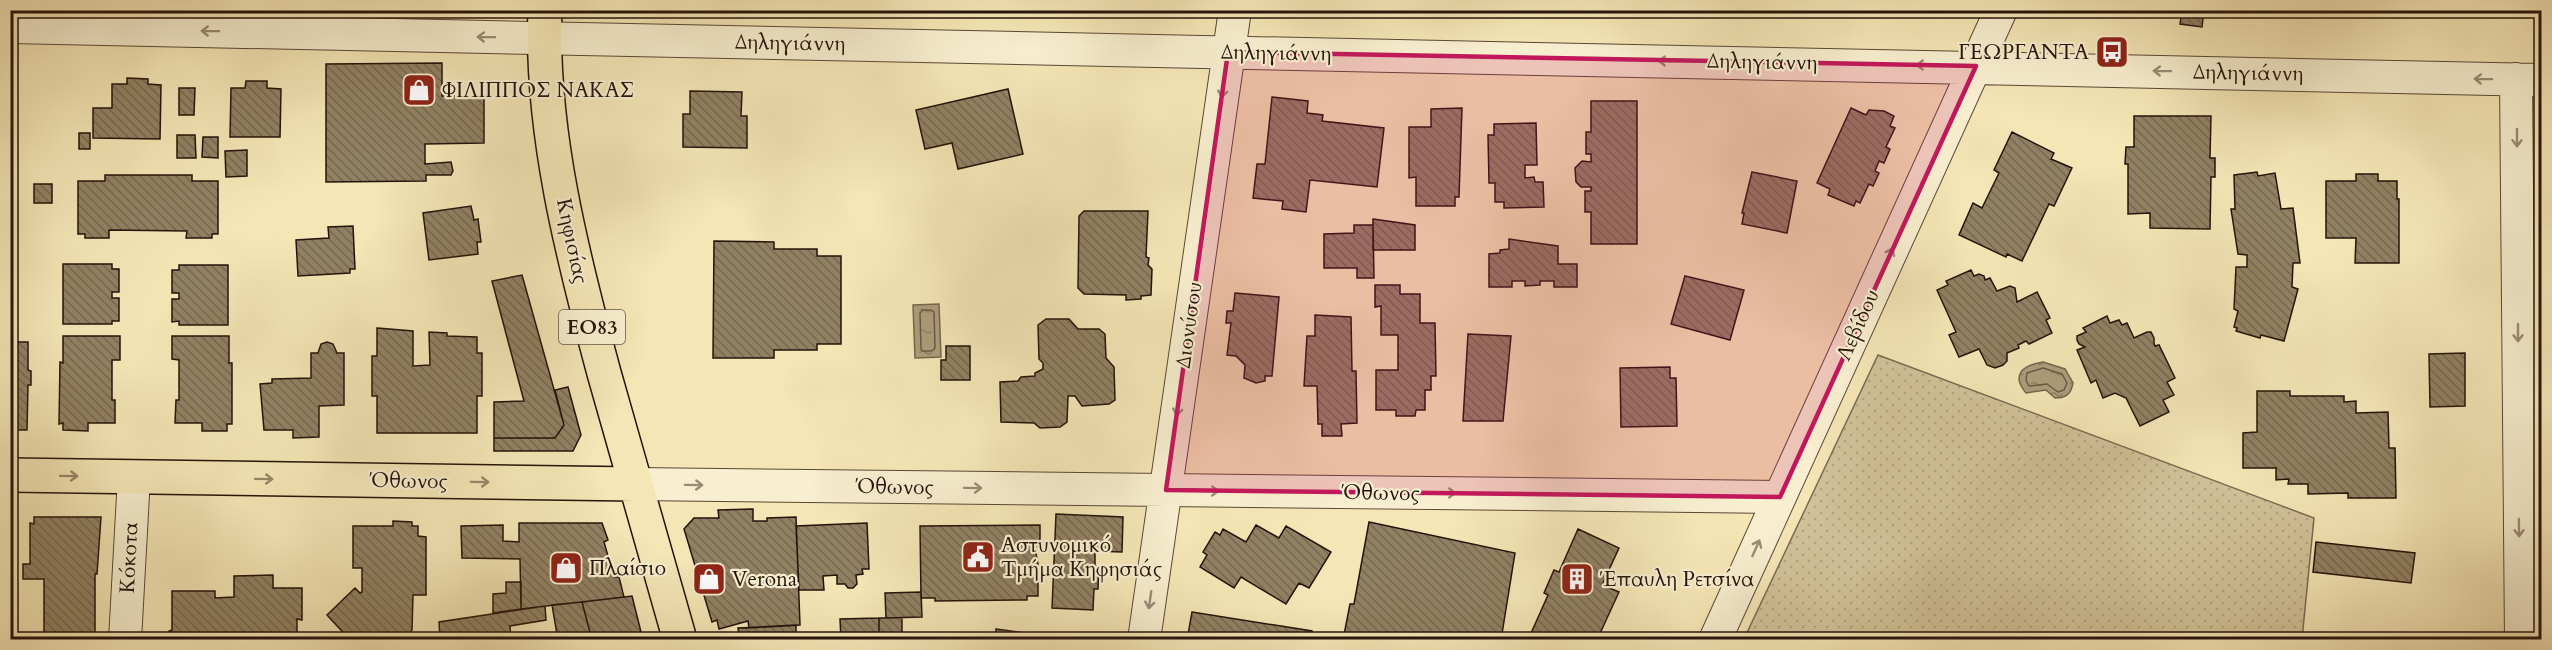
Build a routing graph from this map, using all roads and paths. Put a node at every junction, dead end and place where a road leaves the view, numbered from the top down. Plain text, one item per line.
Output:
1 (1235, 10) edge
2 (2001, 10) edge
3 (295, 22) edge
4 (545, 24) edge
5 (10, 27) edge
6 (1228, 52) junction
7 (1976, 66) junction
8 (2529, 80) edge
9 (10, 475) edge
10 (134, 477) junction
11 (635, 484) junction
12 (1166, 490) junction
13 (1780, 497) junction
14 (125, 639) edge
15 (680, 639) edge
16 (1144, 639) edge
17 (1715, 639) edge
18 (2521, 639) edge

1 - 6 street, Διονύσου
2 - 7 street, Λεβίδου
4 -> 3 street, Δηληγιάννη
3 -> 5 street, Δηληγιάννη
4 - 6 street, Δηληγιάννη
4 - 11 main road, Κηφισίας / ΕΟ83
7 -> 6 street, Δηληγιάννη
6 -> 12 street, Διονύσου
8 -> 7 street, Δηληγιάννη
13 -> 7 street, Λεβίδου
8 -> 18 street
9 -> 10 main road, Όθωνος
10 -> 11 main road, Όθωνος
10 - 14 street, Κόκοτα
11 -> 12 street, Όθωνος
11 - 15 main road, Κηφισίας / ΕΟ83
12 -> 13 street, Όθωνος
12 -> 16 street, Διονύσου
17 -> 13 street, Λεβίδου

